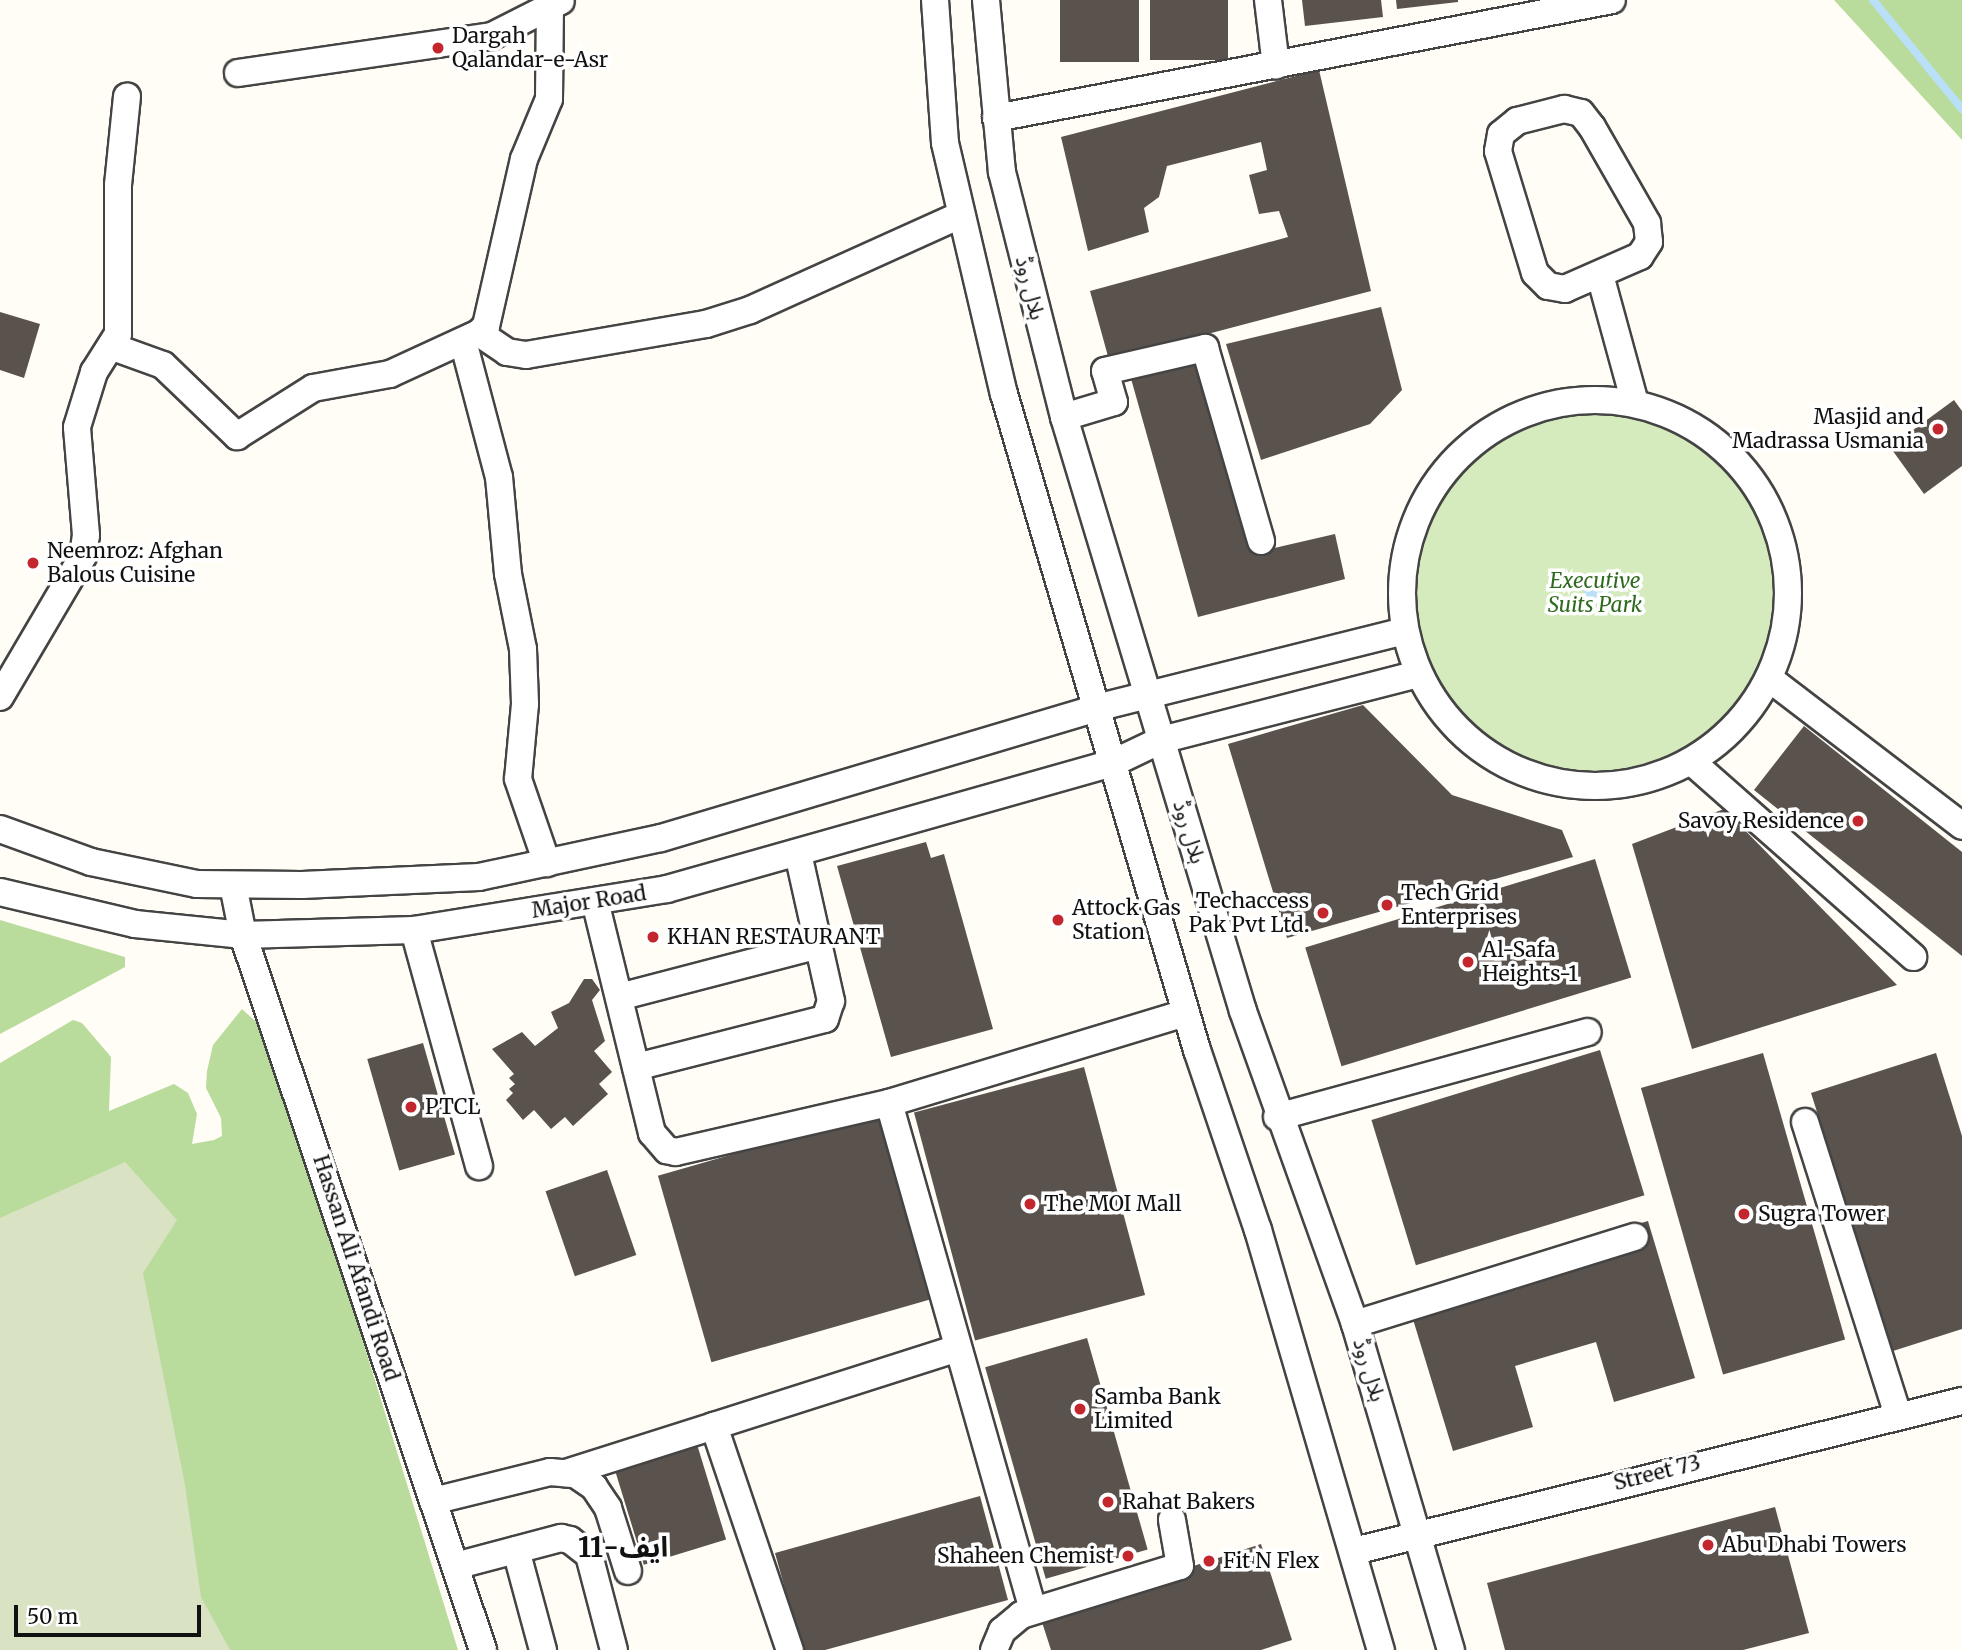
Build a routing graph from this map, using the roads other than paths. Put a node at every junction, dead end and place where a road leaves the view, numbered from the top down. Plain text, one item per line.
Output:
1 (935, 0) edge
2 (986, 0) edge
3 (1268, 0) edge
4 (1612, 0) edge
5 (556, 5) edge
6 (1500, 10) edge
7 (1276, 66) junction
8 (238, 73) dead end
9 (127, 96) dead end
10 (996, 118) junction
11 (960, 215) junction
12 (1600, 275) junction
13 (471, 337) junction
14 (113, 347) junction
15 (1635, 403) junction
16 (1064, 417) junction
17 (1261, 541) dead end
18 (1405, 631) junction
19 (1418, 674) junction
20 (1770, 679) junction
21 (1148, 696) junction
22 (0, 697) edge
23 (1096, 708) junction
24 (1161, 740) junction
25 (1692, 762) junction
26 (1113, 763) junction
27 (1962, 826) edge
28 (0, 830) edge
29 (798, 853) junction
30 (547, 863) junction
31 (233, 885) junction
32 (0, 892) edge
33 (595, 901) junction
34 (414, 930) junction
35 (243, 935) junction
36 (818, 945) junction
37 (1913, 957) dead end
38 (619, 997) junction
39 (1186, 1013) junction
40 (1588, 1032) dead end
41 (636, 1067) junction
42 (889, 1103) junction
43 (1277, 1117) junction
44 (1805, 1122) dead end
45 (479, 1166) dead end
46 (1635, 1237) dead end
47 (1355, 1324) junction
48 (958, 1348) junction
49 (1962, 1401) edge
50 (1898, 1415) junction
51 (714, 1426) junction
52 (566, 1473) junction
53 (433, 1501) junction
54 (1172, 1520) dead end
55 (1418, 1531) junction
56 (516, 1550) junction
57 (1354, 1551) junction
58 (455, 1566) junction
59 (628, 1571) dead end
60 (1033, 1610) junction
61 (483, 1650) edge
62 (543, 1650) edge
63 (614, 1650) edge
64 (790, 1650) edge
65 (995, 1650) edge
66 (1381, 1650) edge
67 (1451, 1650) edge

1 - 11 street
2 - 10 street, ہلال روڈ
3 - 7 street
4 - 6 street
5 - 8 street
5 - 13 street
6 - 7 street
7 - 10 street
9 - 14 street
10 - 16 street, ہلال روڈ
11 - 13 street
11 - 23 street
12 - 12 street
12 - 15 street
13 - 14 street
13 - 30 street
14 - 22 street
15 - 18 street
15 - 20 street
16 - 17 street
16 - 21 street, ہلال روڈ
18 - 19 street
18 - 21 street, Major Road
19 - 24 street, Major Road
19 - 25 street
20 - 25 street
20 - 27 street
21 - 23 street, Major Road
21 - 24 street, ہلال روڈ
23 - 26 street
23 - 30 street, Major Road
24 - 26 street, Major Road
24 - 43 street, ہلال روڈ
25 - 37 street
26 - 29 street, Major Road
26 - 39 street
28 - 31 street, Major Road
29 - 33 street, Major Road
29 - 36 street
30 - 31 street, Major Road
31 - 35 street, Hassan Ali Afandi Road
32 - 35 street, Major Road
33 - 34 street, Major Road
33 - 38 street
34 - 35 street, Major Road
34 - 45 street
35 - 53 street, Hassan Ali Afandi Road
36 - 38 street
36 - 41 street
38 - 41 street
39 - 42 street
39 - 57 street
40 - 43 street
41 - 42 street
42 - 48 street
43 - 47 street, ہلال روڈ
44 - 50 street
46 - 47 street
47 - 55 street, ہلال روڈ
48 - 51 street
48 - 60 street
49 - 50 street, Street 73
50 - 55 street, Street 73
51 - 52 street
51 - 64 street
52 - 53 street
52 - 59 street
53 - 58 street, Hassan Ali Afandi Road
54 - 60 street
55 - 57 street, Street 73
55 - 67 street, ہلال روڈ
56 - 58 street
56 - 62 street
56 - 63 street
57 - 66 street
58 - 61 street, Hassan Ali Afandi Road
60 - 65 street

